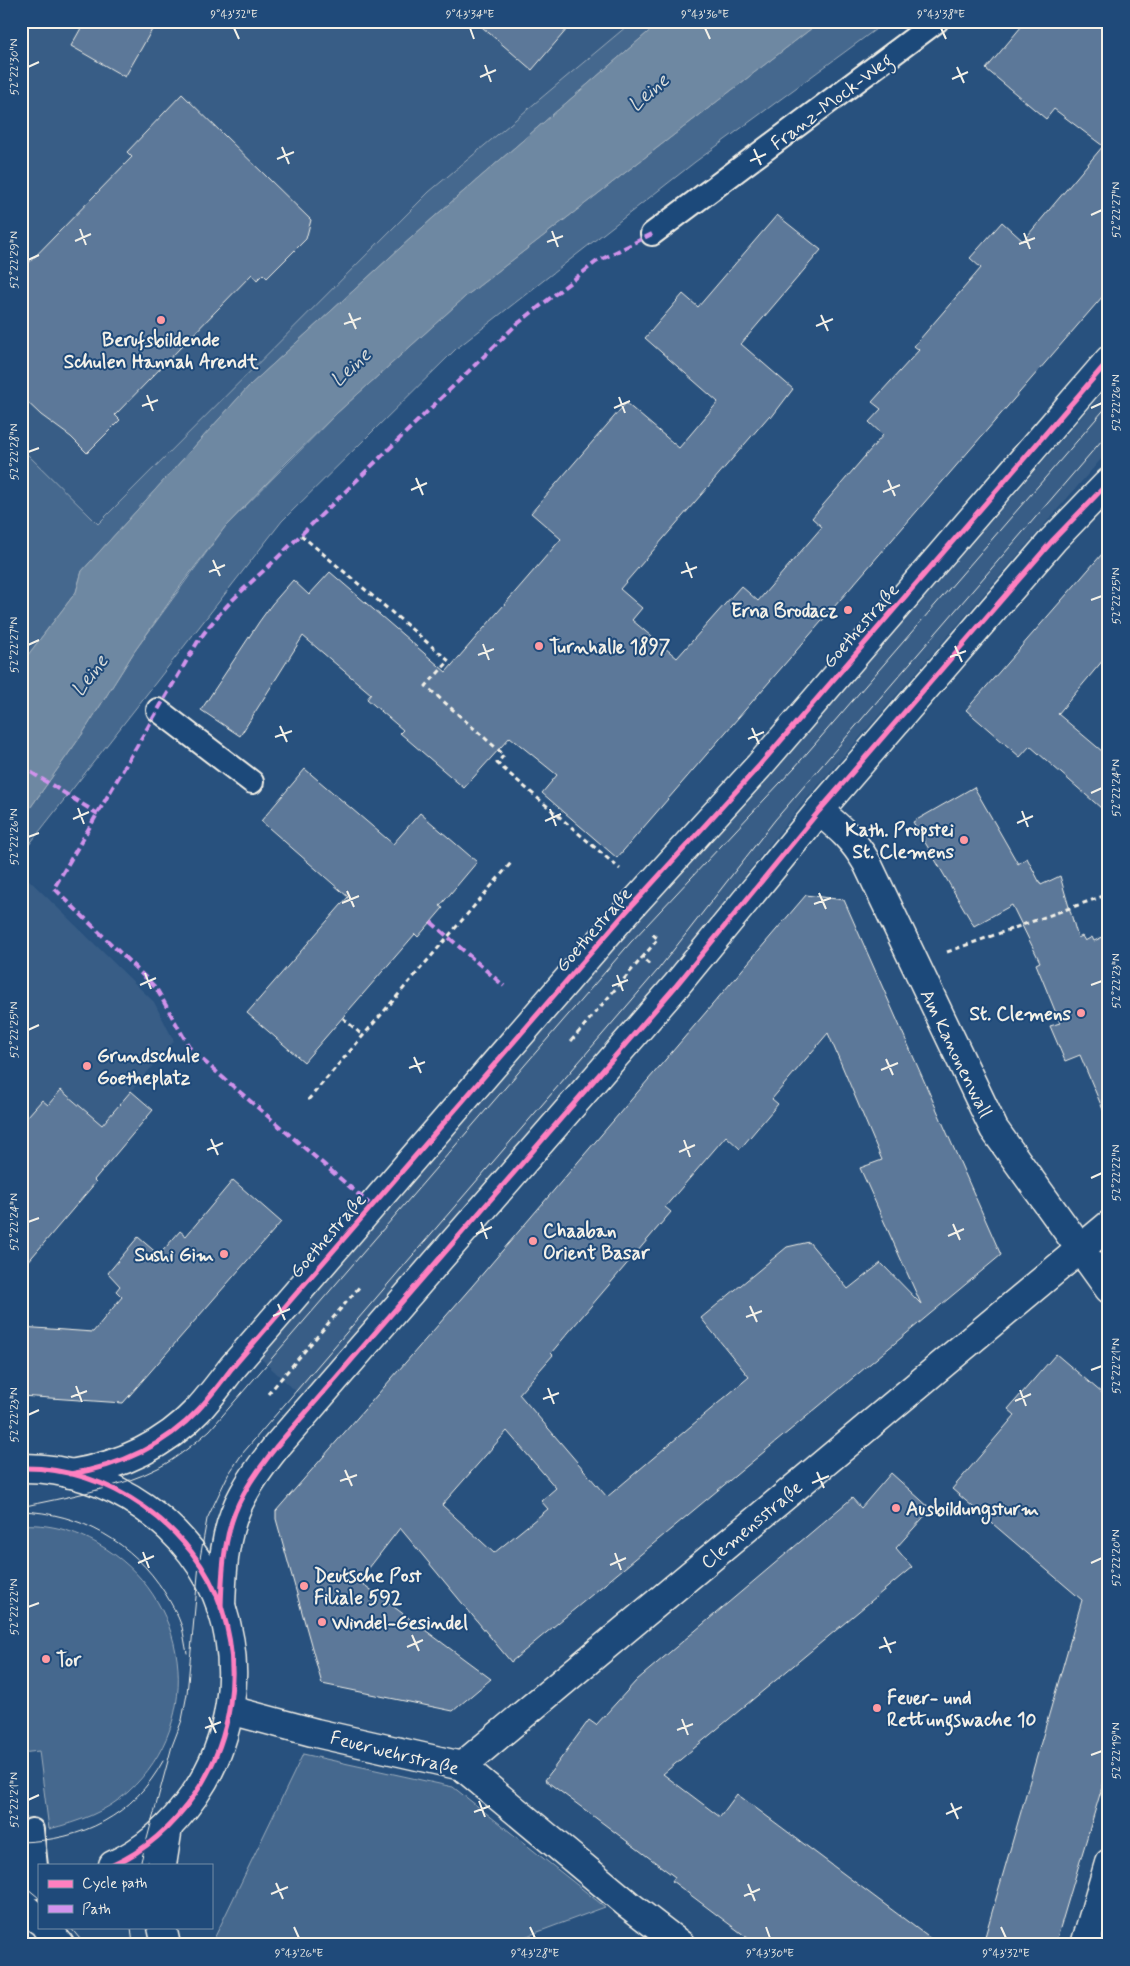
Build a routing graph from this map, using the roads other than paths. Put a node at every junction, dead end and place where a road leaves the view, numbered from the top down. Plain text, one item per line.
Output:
1 (937, 21) edge
2 (652, 234) dead end
3 (1109, 360) edge
4 (1109, 482) edge
5 (158, 710) dead end
6 (252, 782) dead end
7 (819, 811) junction
8 (1109, 1225) edge
9 (1080, 1248) junction
10 (1109, 1289) edge
11 (21, 1468) edge
12 (70, 1474) junction
13 (221, 1608) junction
14 (230, 1710) junction
15 (462, 1766) junction
16 (168, 1827) junction
17 (32, 1830) dead end
18 (1109, 1863) edge
19 (115, 1864) edge
20 (162, 1864) edge
21 (38, 1884) edge
22 (21, 1885) edge
23 (21, 1905) edge
24 (38, 1919) edge
25 (47, 1928) edge
26 (162, 1928) edge
27 (60, 1945) edge
28 (166, 1945) edge
29 (681, 1945) edge
30 (1085, 1945) edge

1 - 2 lane, Franz-Mock-Weg
3 - 12 street, Goethestraße
4 - 7 street
5 - 6 lane
7 - 9 street, Am Kanonenwall
7 - 13 street
8 - 9 street, Clemensstraße
9 - 10 street, Am Kanonenwall
9 - 15 street, Clemensstraße
11 - 12 street
12 - 13 street
13 - 14 street
14 - 15 street, Feuerwehrstraße
14 - 16 street
15 - 29 street, Feuerwehrstraße
16 - 19 street
16 - 20 street
17 - 21 lane
18 - 30 street
21 - 22 street
23 - 24 street
25 - 27 street
26 - 28 street

